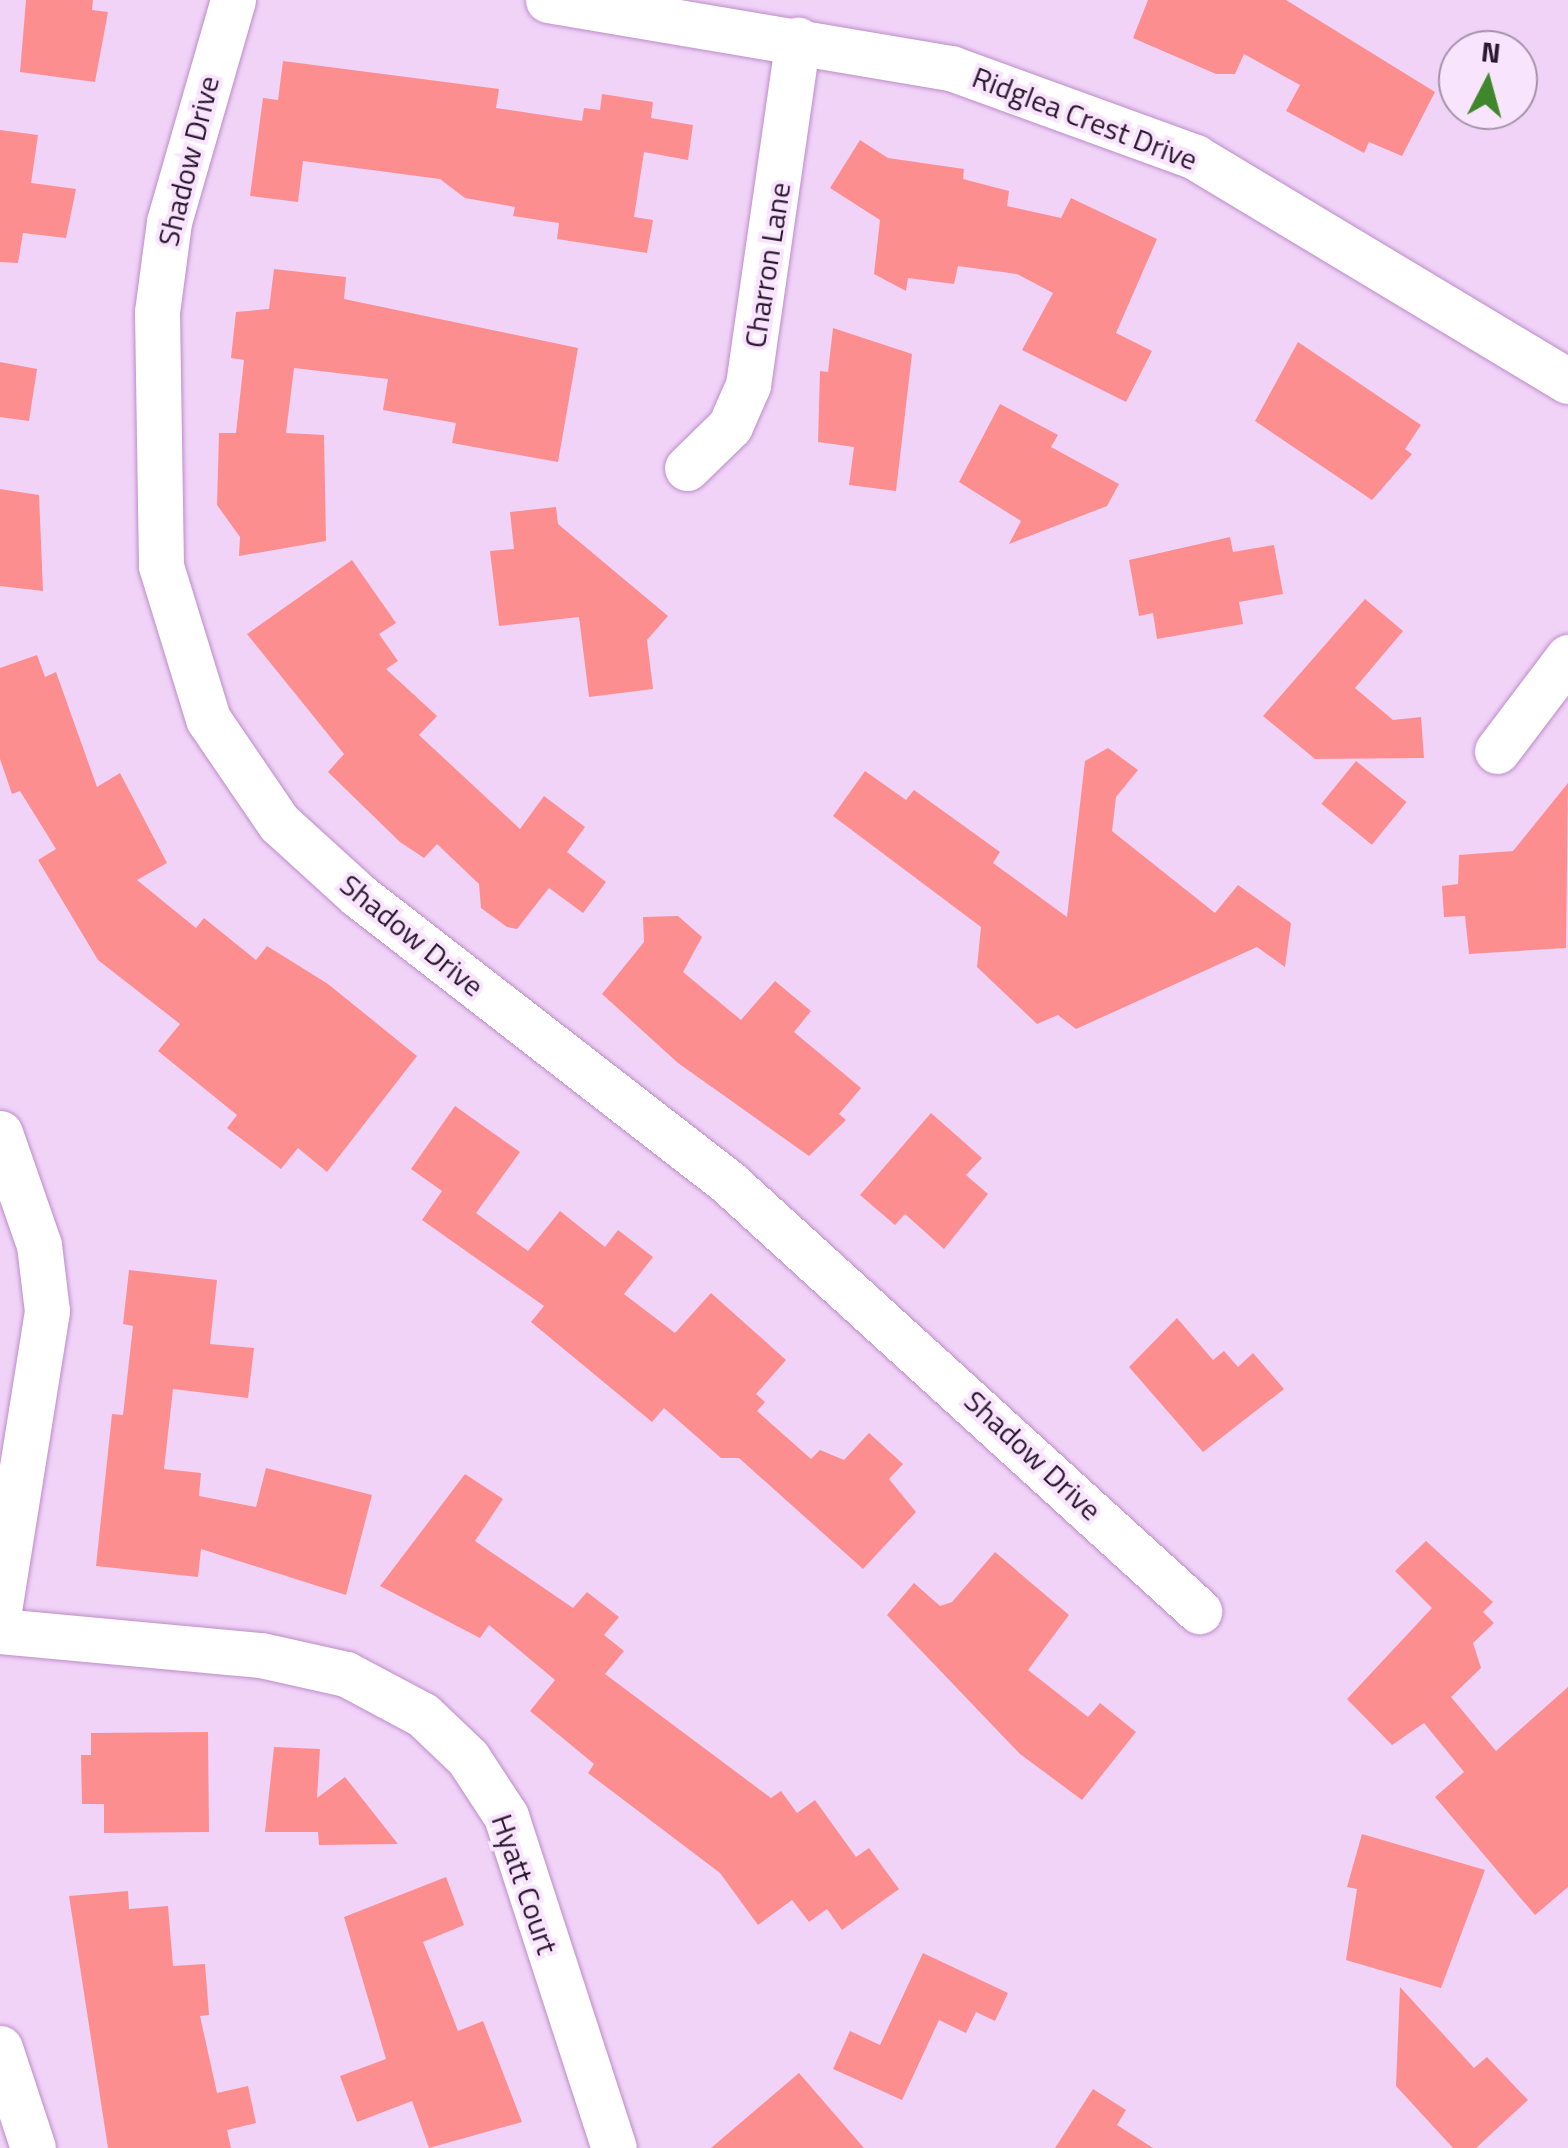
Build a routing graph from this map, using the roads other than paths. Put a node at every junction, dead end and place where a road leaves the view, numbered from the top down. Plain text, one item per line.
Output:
1 (233, 0) edge
2 (548, 0) edge
3 (798, 40) junction
4 (1568, 381) edge
5 (686, 468) dead end
6 (1568, 657) edge
7 (1497, 751) dead end
8 (0, 1133) edge
9 (0, 1606) edge
10 (1199, 1610) dead end
11 (0, 1630) edge
12 (0, 2048) edge
13 (33, 2148) edge
14 (614, 2148) edge

1 - 10 street, Shadow Drive
2 - 3 street, Ridglea Crest Drive
3 - 4 street, Ridglea Crest Drive
3 - 5 street, Charron Lane
6 - 7 street
8 - 9 street
11 - 14 street, Hyatt Court
12 - 13 street

